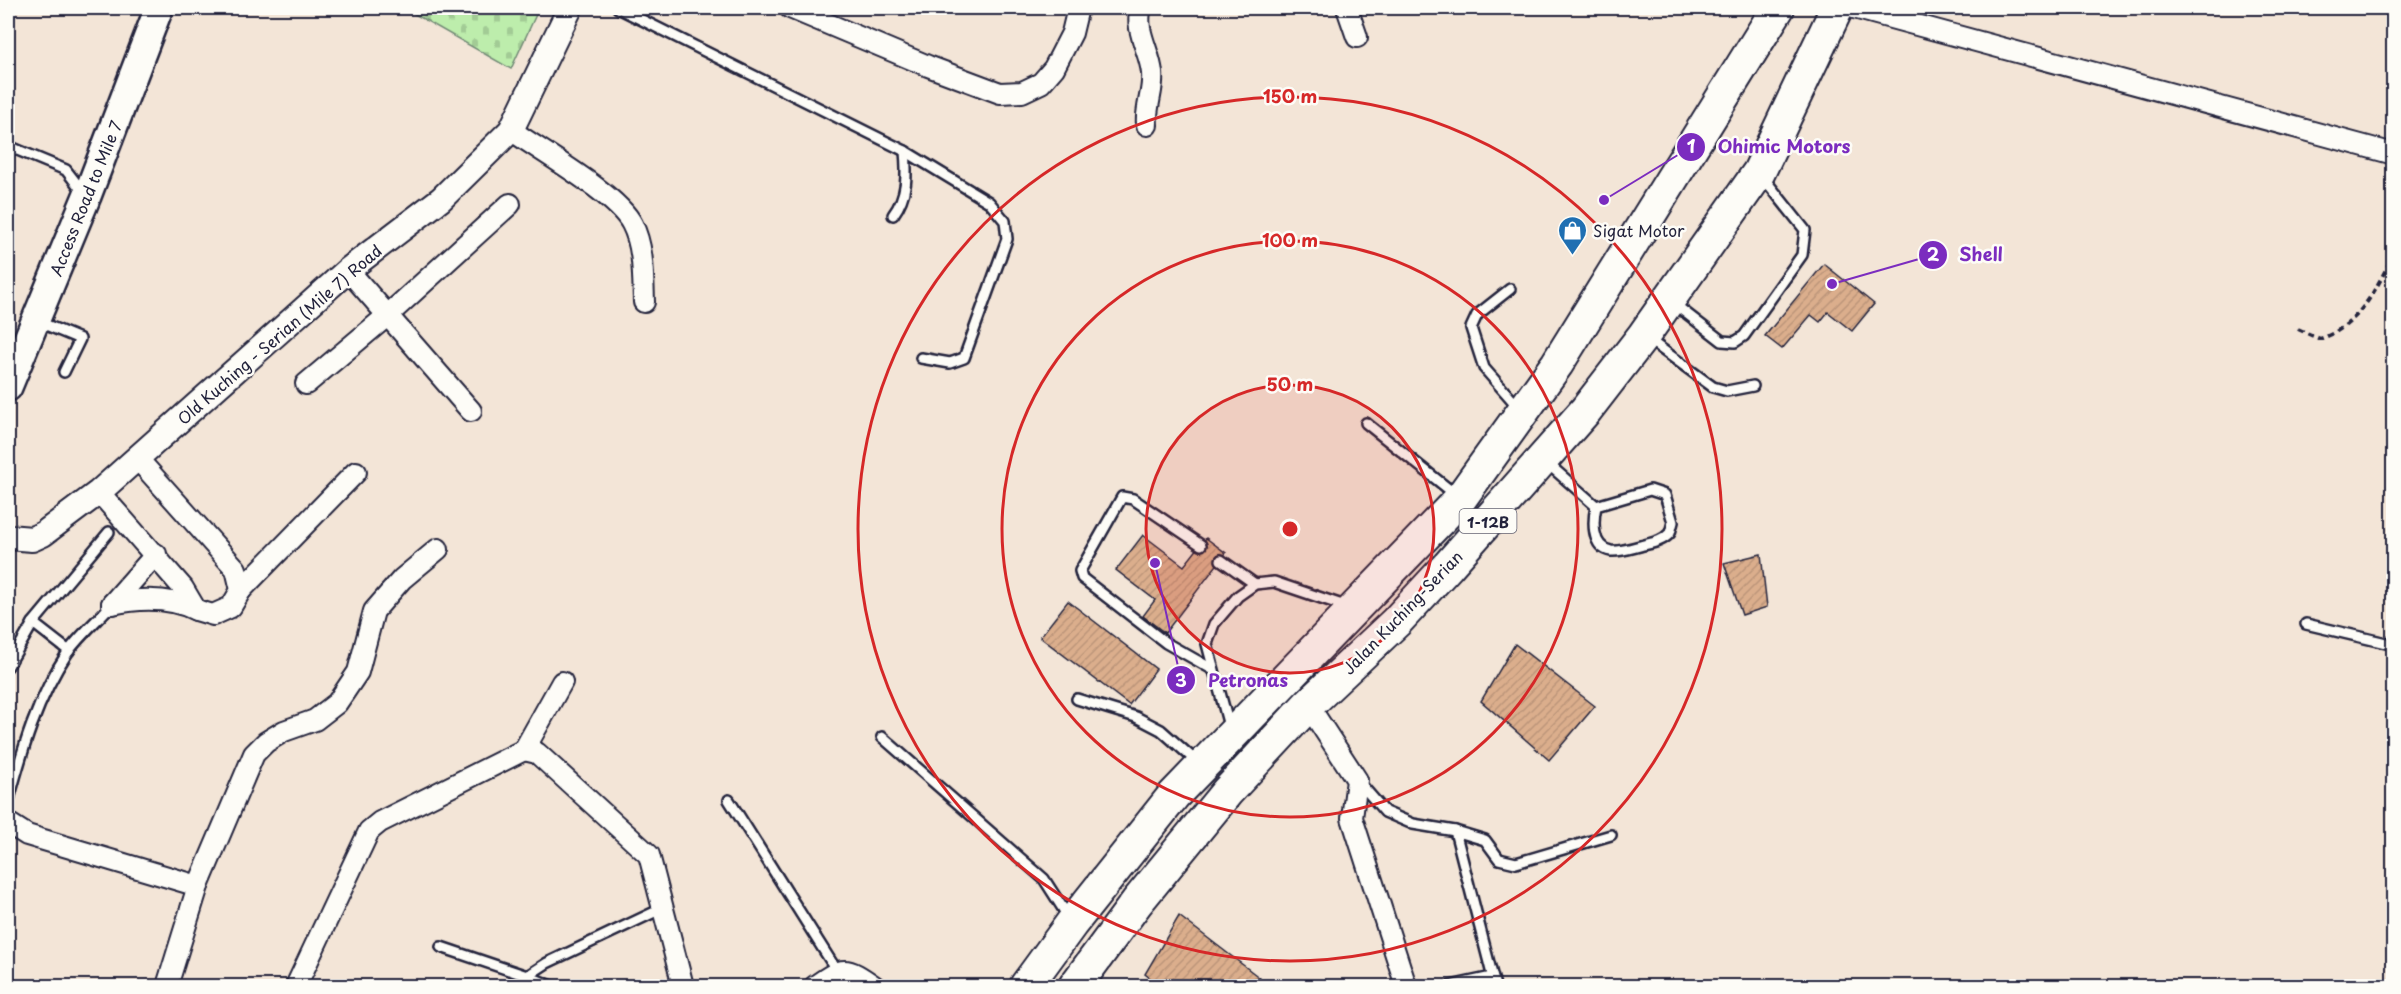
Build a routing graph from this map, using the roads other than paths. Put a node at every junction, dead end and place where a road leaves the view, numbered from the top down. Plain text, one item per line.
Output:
1 (159, 8) edge
2 (570, 8) edge
3 (618, 8) edge
4 (790, 8) edge
5 (1078, 8) edge
6 (1141, 8) edge
7 (1347, 8) edge
8 (1778, 8) edge
9 (1837, 8) edge
10 (1854, 8) edge
11 (1357, 37) dead end
12 (1147, 125) dead end
13 (511, 130) junction
14 (8, 146) edge
15 (905, 151) junction
16 (2394, 154) edge
17 (1759, 172) junction
18 (87, 196) junction
19 (510, 204) dead end
20 (893, 215) dead end
21 (348, 270) junction
22 (1510, 289) dead end
23 (1670, 300) junction
24 (644, 302) dead end
25 (388, 315) junction
26 (34, 320) junction
27 (1644, 335) junction
28 (921, 358) dead end
29 (64, 372) dead end
30 (306, 384) dead end
31 (1753, 386) dead end
32 (8, 387) edge
33 (471, 411) dead end
34 (1524, 413) junction
35 (1366, 423) dead end
36 (136, 458) junction
37 (1544, 460) junction
38 (356, 472) dead end
39 (99, 492) junction
40 (1460, 499) junction
41 (1596, 506) junction
42 (109, 532) dead end
43 (10, 536) edge
44 (1201, 545) dead end
45 (438, 549) dead end
46 (156, 554) junction
47 (1221, 560) dead end
48 (1255, 584) junction
49 (241, 590) junction
50 (112, 604) junction
51 (1352, 609) junction
52 (196, 610) junction
53 (33, 623) junction
54 (2307, 624) dead end
55 (2394, 642) edge
56 (69, 651) junction
57 (8, 666) edge
58 (1212, 669) junction
59 (562, 682) dead end
60 (1077, 699) dead end
61 (1308, 705) junction
62 (1231, 735) junction
63 (882, 737) dead end
64 (524, 750) junction
65 (1202, 766) junction
66 (1357, 780) junction
67 (729, 800) dead end
68 (8, 803) edge
69 (8, 823) edge
70 (1455, 831) junction
71 (1611, 835) dead end
72 (198, 886) junction
73 (662, 909) junction
74 (1072, 923) junction
75 (441, 947) dead end
76 (837, 970) junction
77 (527, 976) junction
78 (1493, 982) edge
79 (167, 987) edge
80 (296, 987) edge
81 (552, 987) edge
82 (683, 987) edge
83 (815, 987) edge
84 (874, 987) edge
85 (1026, 987) edge
86 (1075, 987) edge
87 (1406, 987) edge
88 (1450, 987) edge

1 - 18 main road, Access Road to Mile 7
2 - 13 street, Old Kuching - Serian (Mile 7) Road
3 - 15 lane
4 - 5 street
6 - 12 street
7 - 11 street
8 - 34 highway
9 - 17 highway, Jalan Kuching-Serian / 1-12B
10 - 16 street
13 - 21 street, Old Kuching - Serian (Mile 7) Road
13 - 24 street
14 - 18 lane
15 - 20 lane
15 - 28 lane
17 - 23 highway, Jalan Kuching-Serian / 1-12B
17 - 23 lane
18 - 26 main road, Access Road to Mile 7
19 - 25 street
21 - 25 street
21 - 36 street, Old Kuching - Serian (Mile 7) Road
22 - 34 lane
23 - 27 highway, Jalan Kuching-Serian / 1-12B
25 - 30 street
25 - 33 street
26 - 29 lane
26 - 32 main road, Access Road to Mile 7
27 - 31 lane
27 - 37 highway, Jalan Kuching-Serian / 1-12B
34 - 40 highway
35 - 40 lane
36 - 39 street, Old Kuching - Serian (Mile 7) Road
36 - 49 street
37 - 41 lane
37 - 61 highway, Jalan Kuching-Serian / 1-12B
38 - 49 street
39 - 43 street, Old Kuching - Serian (Mile 7) Road
39 - 46 street
40 - 51 highway
41 - 41 lane
42 - 53 lane
44 - 58 lane
45 - 72 street
46 - 50 street
46 - 52 street
47 - 48 lane
48 - 51 lane
48 - 58 lane
49 - 52 street
50 - 52 street
50 - 56 lane
51 - 62 highway
53 - 56 lane
53 - 57 lane
54 - 55 lane
56 - 68 lane
58 - 62 lane
59 - 64 street
60 - 65 lane
61 - 66 street
61 - 86 highway, Jalan Kuching-Serian / 1-12B
62 - 65 highway
63 - 74 lane
64 - 73 street
64 - 80 street
65 - 74 highway
66 - 70 lane
66 - 87 street
67 - 76 lane
69 - 72 street
70 - 71 lane
70 - 78 lane
72 - 79 street
73 - 77 lane
73 - 82 street
74 - 85 highway
75 - 77 lane
76 - 83 street
76 - 84 street
77 - 81 lane
78 - 88 lane

